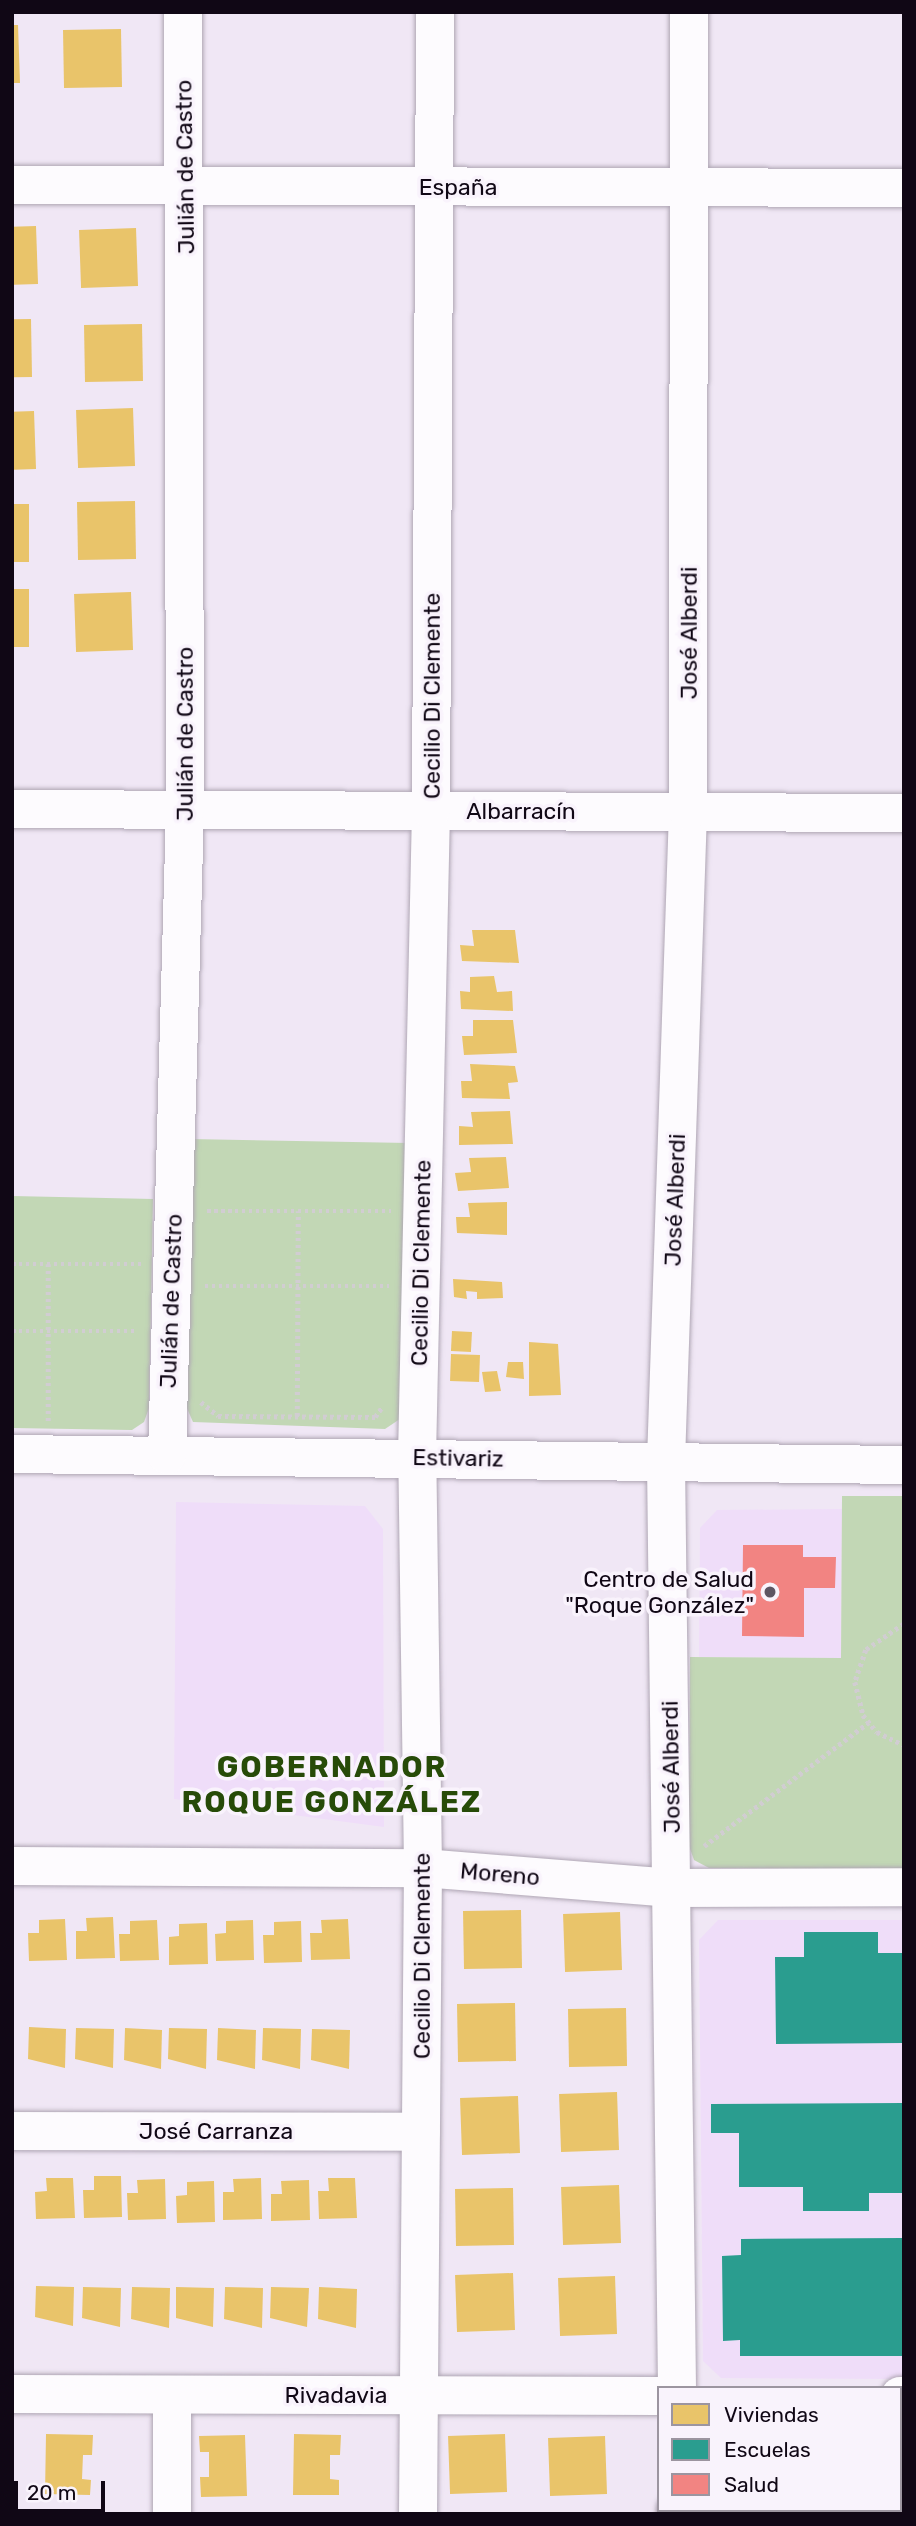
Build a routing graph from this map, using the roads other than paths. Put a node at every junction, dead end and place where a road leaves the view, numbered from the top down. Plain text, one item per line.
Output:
1 (183, 12) edge
2 (435, 12) edge
3 (689, 12) edge
4 (12, 185) edge
5 (186, 186) junction
6 (436, 186) junction
7 (692, 188) junction
8 (904, 188) edge
9 (12, 809) edge
10 (185, 810) junction
11 (431, 810) junction
12 (688, 811) junction
13 (904, 813) edge
14 (12, 1454) edge
15 (167, 1455) junction
16 (417, 1457) junction
17 (666, 1461) junction
18 (904, 1465) edge
19 (12, 1866) edge
20 (423, 1868) junction
21 (672, 1879) junction
22 (904, 1887) edge
23 (12, 2131) edge
24 (421, 2132) junction
25 (677, 2386) edge
26 (12, 2394) edge
27 (172, 2395) junction
28 (419, 2395) junction
29 (657, 2396) edge
30 (172, 2514) edge
31 (418, 2514) edge

1 - 5 street, Julián de Castro
2 - 6 street, Cecilio Di Clemente
3 - 7 street, José Alberdi
4 - 5 street, España
5 - 6 street, España
5 - 10 street, Julián de Castro
6 - 7 street, España
6 - 11 street, Cecilio Di Clemente
7 - 8 street, España
7 - 12 street, José Alberdi
9 - 10 street, Albarracín
10 - 11 street, Albarracín
10 - 15 street, Julián de Castro
11 - 12 street, Albarracín
11 - 16 street, Cecilio Di Clemente
12 - 13 street, Albarracín
12 - 17 street, José Alberdi
14 - 15 street, Estivariz
15 - 16 street, Estivariz
16 - 17 street, Estivariz
16 - 20 street, Cecilio Di Clemente
17 - 18 street, Estivariz
17 - 21 street, José Alberdi
19 - 20 street, Moreno
20 - 21 street, Moreno
20 - 24 street, Cecilio Di Clemente
21 - 22 street, Moreno
21 - 25 street, José Alberdi
23 - 24 street, José Carranza
24 - 28 street, Cecilio Di Clemente
26 - 27 street, Rivadavia
27 - 28 street, Rivadavia
27 - 30 street
28 - 29 street, Rivadavia
28 - 31 street, Cecilio Di Clemente

